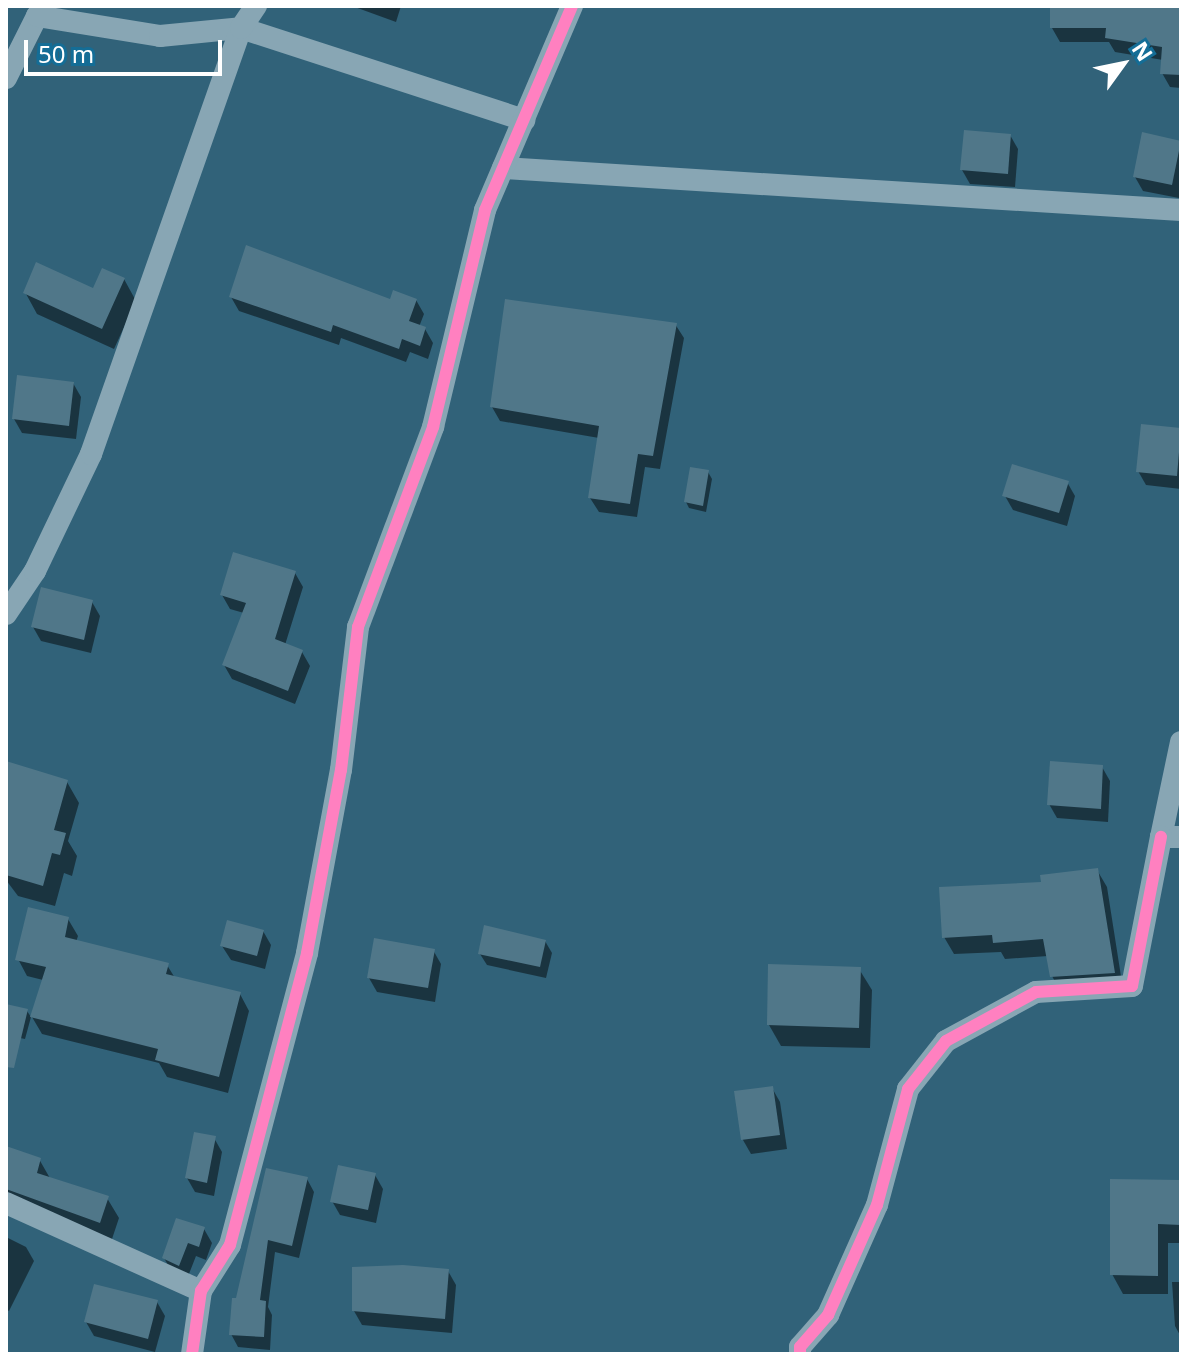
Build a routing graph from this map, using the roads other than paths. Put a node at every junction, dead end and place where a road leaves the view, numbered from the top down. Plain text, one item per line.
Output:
1 (256, 6) edge
2 (572, 6) edge
3 (241, 28) junction
4 (6, 78) edge
5 (524, 120) junction
6 (503, 168) junction
7 (1181, 210) edge
8 (6, 614) edge
9 (1181, 742) edge
10 (1171, 837) edge
11 (6, 1203) edge
12 (201, 1291) junction
13 (192, 1354) edge
14 (800, 1354) edge

1 - 3 street
2 - 5 street
3 - 4 street
3 - 5 street
3 - 8 street
5 - 6 street
6 - 7 street
6 - 12 street
9 - 10 street
10 - 14 street
11 - 12 street
12 - 13 street

